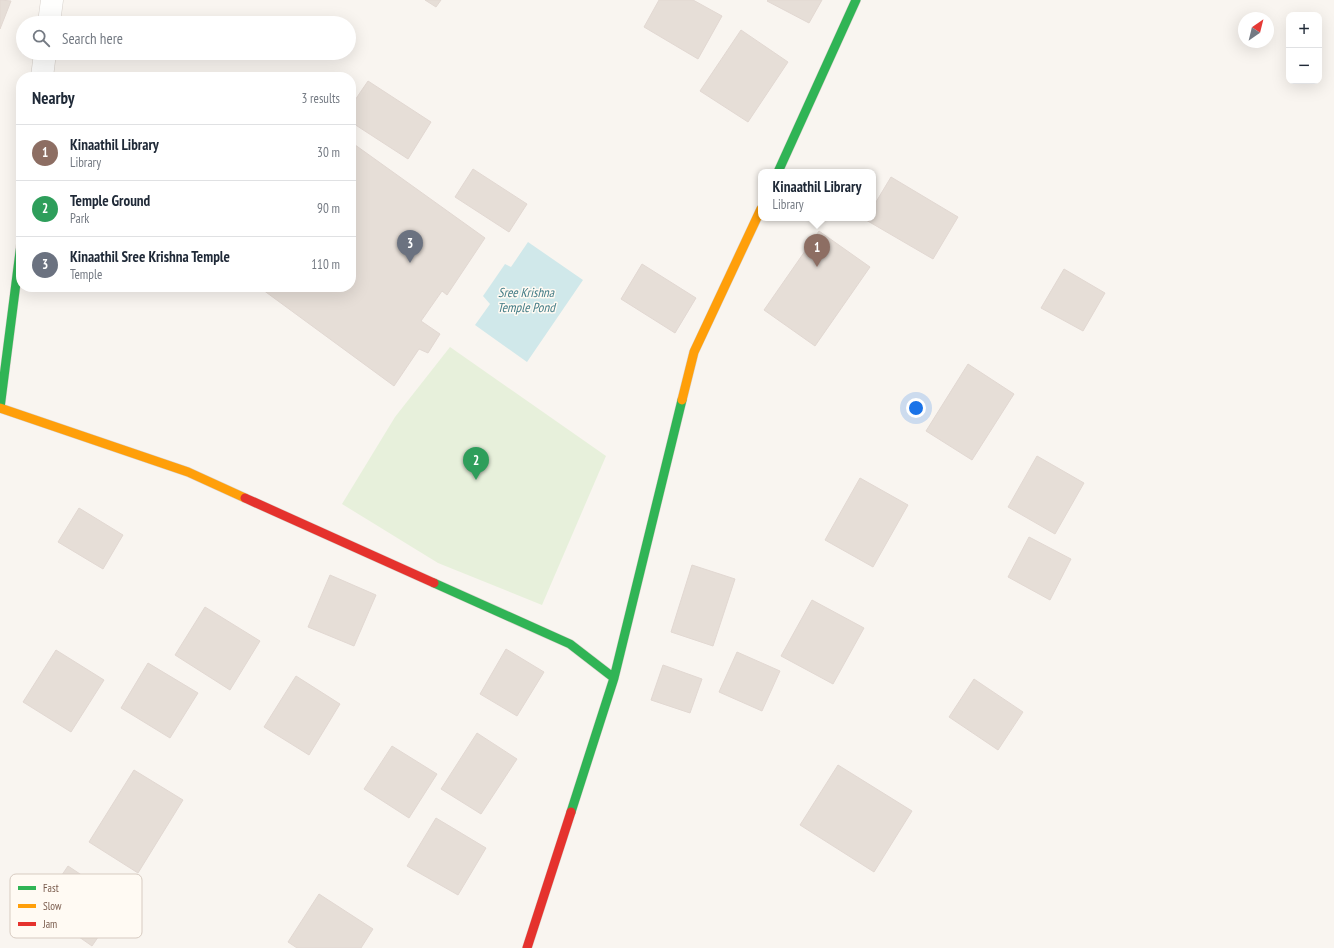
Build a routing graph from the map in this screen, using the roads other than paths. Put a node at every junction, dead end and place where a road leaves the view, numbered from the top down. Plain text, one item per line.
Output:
1 (52, 0) edge
2 (856, 0) edge
3 (50, 16) edge
4 (44, 60) edge
5 (43, 72) edge
6 (779, 169) edge
7 (758, 214) edge
8 (16, 283) edge
9 (0, 408) edge
10 (614, 678) junction
11 (527, 948) edge

1 - 3 street
2 - 6 main road
4 - 5 street
7 - 10 main road
8 - 9 main road
9 - 10 main road
10 - 11 main road

